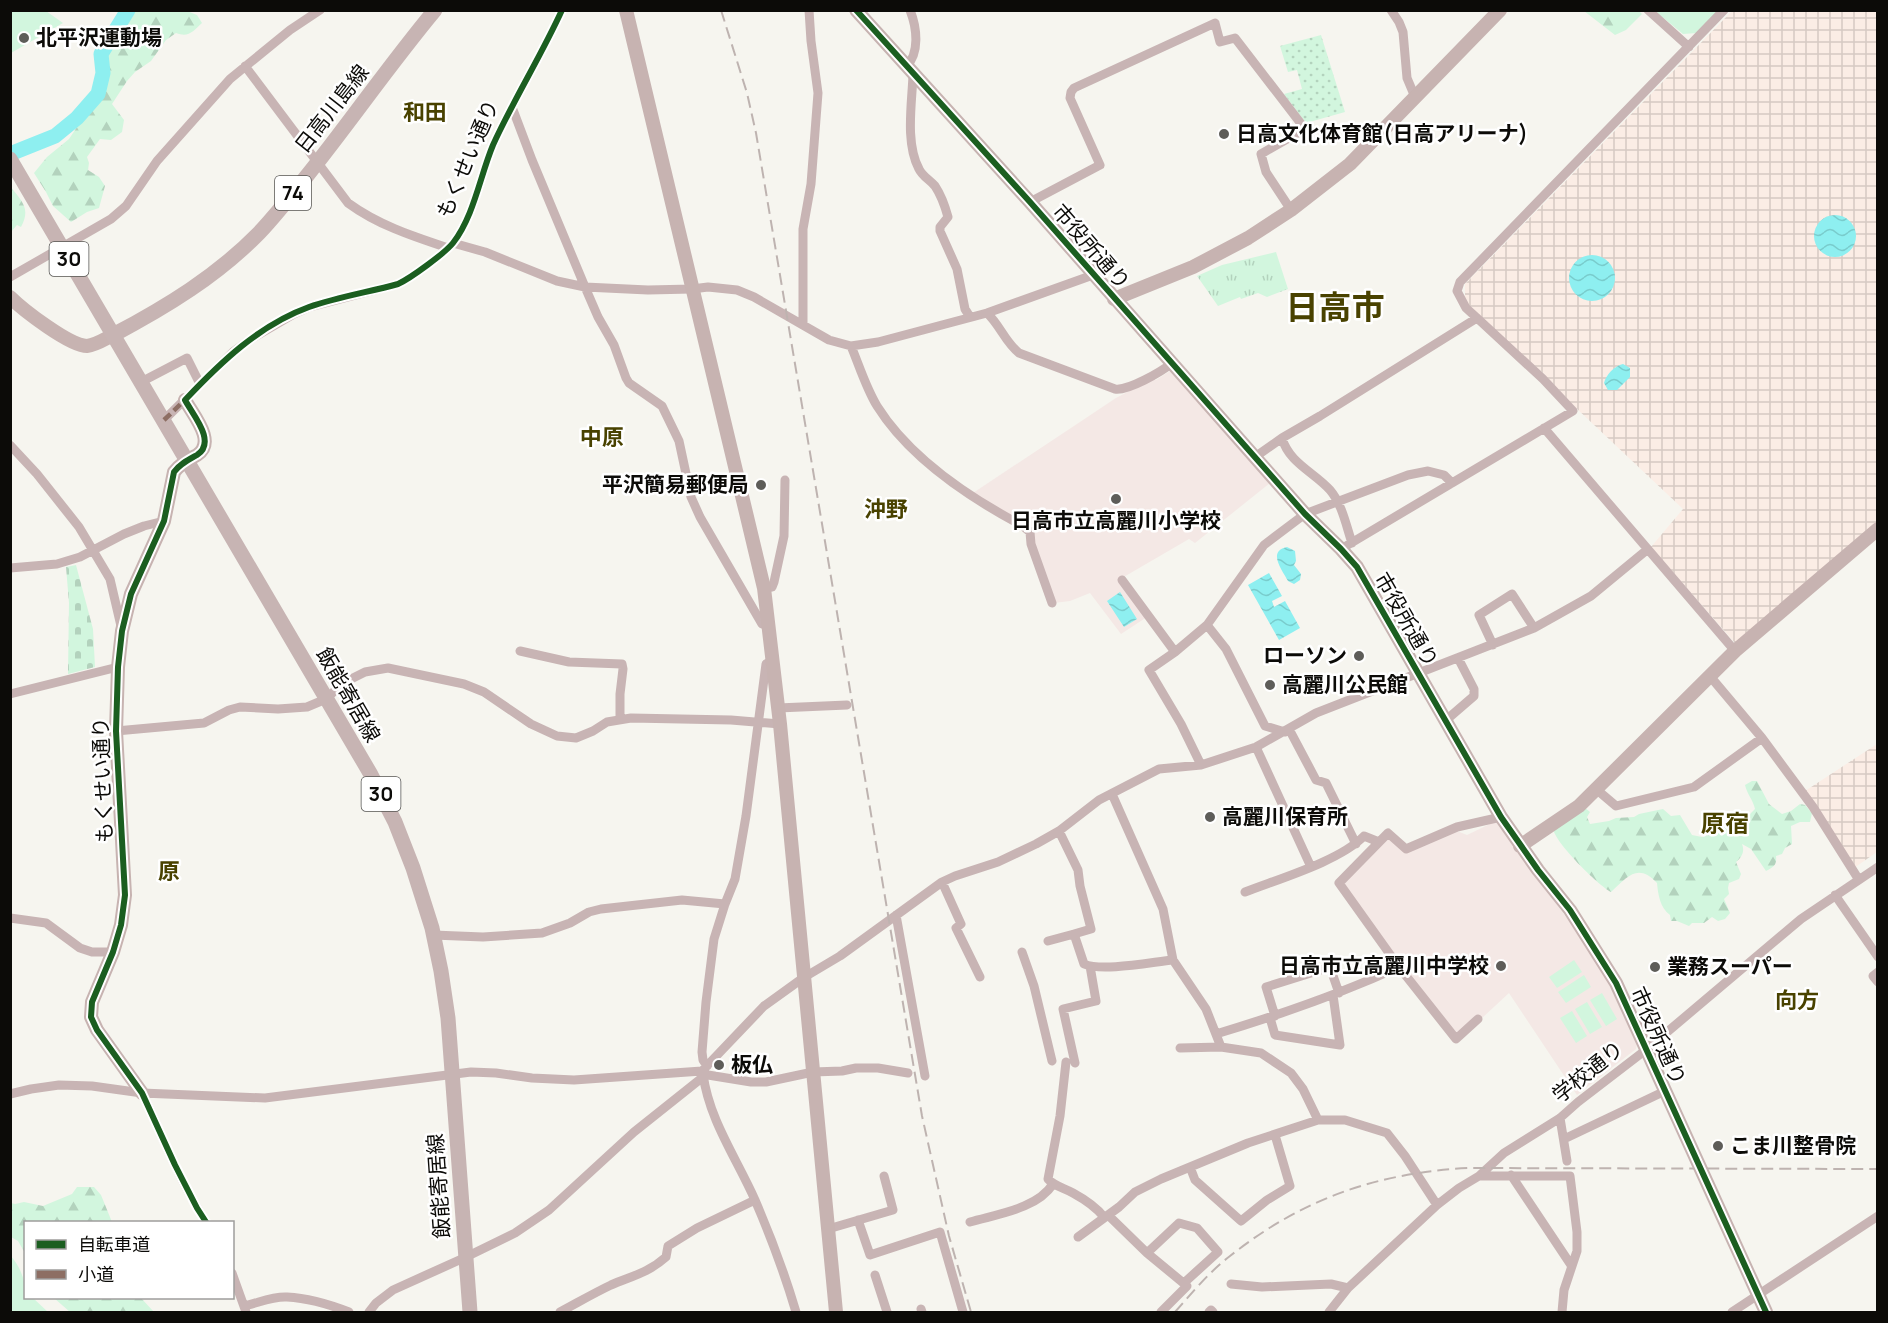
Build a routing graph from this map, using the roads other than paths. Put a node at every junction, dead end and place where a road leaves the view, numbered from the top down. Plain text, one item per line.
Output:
1 (320, 10) edge
2 (435, 10) edge
3 (562, 10) edge
4 (626, 10) edge
5 (809, 10) edge
6 (856, 10) edge
7 (910, 10) edge
8 (1391, 10) edge
9 (1500, 10) edge
10 (1648, 10) edge
11 (1724, 10) edge
12 (1689, 47) junction
13 (244, 66) junction
14 (910, 71) junction
15 (1415, 98) junction
16 (513, 107) junction
17 (10, 159) edge
18 (317, 163) junction
19 (1030, 202) junction
20 (1291, 210) junction
21 (451, 246) junction
22 (62, 247) junction
23 (1093, 275) junction
24 (10, 277) edge
25 (585, 287) junction
26 (692, 290) junction
27 (10, 297) edge
28 (1114, 299) junction
29 (987, 313) junction
30 (970, 317) junction
31 (1477, 318) junction
32 (803, 325) junction
33 (113, 335) junction
34 (851, 346) junction
35 (1172, 363) junction
36 (141, 382) junction
37 (200, 384) junction
38 (185, 400) junction
39 (164, 420) junction
40 (1544, 428) junction
41 (1282, 438) junction
42 (10, 445) edge
43 (1255, 457) junction
44 (187, 460) junction
45 (785, 480) dead end
46 (1452, 483) junction
47 (1339, 503) junction
48 (1305, 514) junction
49 (164, 521) junction
50 (1878, 530) edge
51 (1346, 546) junction
52 (1648, 549) junction
53 (93, 552) junction
54 (10, 568) edge
55 (1122, 580) dead end
56 (764, 588) junction
57 (1052, 603) dead end
58 (1207, 625) junction
59 (769, 626) junction
60 (1534, 628) junction
61 (122, 632) junction
62 (1493, 645) junction
63 (520, 651) dead end
64 (1735, 651) junction
65 (1175, 652) junction
66 (1458, 658) junction
67 (773, 660) junction
68 (118, 667) junction
69 (1418, 674) junction
70 (1709, 675) junction
71 (10, 694) edge
72 (326, 699) junction
73 (847, 705) dead end
74 (778, 708) junction
75 (620, 719) junction
76 (1445, 721) junction
77 (759, 723) junction
78 (780, 724) junction
79 (116, 731) junction
80 (1287, 731) junction
81 (1762, 738) junction
82 (1256, 747) junction
83 (1201, 765) junction
84 (1596, 789) junction
85 (1112, 794) junction
86 (1501, 817) junction
87 (1059, 831) junction
88 (1379, 842) junction
89 (1356, 844) junction
90 (1520, 846) junction
91 (1311, 867) junction
92 (1878, 867) edge
93 (1859, 880) junction
94 (942, 882) junction
95 (1245, 892) dead end
96 (1835, 895) junction
97 (725, 904) junction
98 (896, 915) junction
99 (10, 918) edge
100 (1074, 934) junction
101 (433, 935) junction
102 (1048, 942) dead end
103 (113, 952) junction
104 (1022, 952) dead end
105 (1878, 957) edge
106 (1173, 960) junction
107 (1090, 966) junction
108 (1400, 967) junction
109 (1878, 972) edge
110 (980, 976) dead end
111 (803, 978) junction
112 (1878, 982) edge
113 (1336, 994) junction
114 (1272, 1017) junction
115 (1478, 1018) dead end
116 (1216, 1034) junction
117 (1221, 1047) junction
118 (1180, 1048) dead end
119 (1647, 1049) junction
120 (1052, 1061) dead end
121 (704, 1072) junction
122 (813, 1072) junction
123 (908, 1073) dead end
124 (452, 1074) junction
125 (925, 1076) dead end
126 (1665, 1091) junction
127 (142, 1093) junction
128 (10, 1094) edge
129 (1560, 1118) junction
130 (1318, 1120) junction
131 (1275, 1135) junction
132 (1564, 1139) junction
133 (1567, 1161) dead end
134 (1190, 1167) junction
135 (1511, 1175) junction
136 (884, 1176) dead end
137 (1479, 1176) junction
138 (1053, 1184) junction
139 (755, 1200) junction
140 (1437, 1205) junction
141 (1106, 1216) junction
142 (1878, 1216) edge
143 (858, 1220) junction
144 (205, 1221) edge
145 (970, 1222) dead end
146 (828, 1229) junction
147 (1078, 1237) dead end
148 (1147, 1253) junction
149 (466, 1257) junction
150 (1571, 1265) junction
151 (875, 1275) dead end
152 (234, 1279) edge
153 (1185, 1282) junction
154 (1231, 1284) dead end
155 (1348, 1288) junction
156 (1758, 1295) junction
157 (245, 1309) edge
158 (349, 1312) edge
159 (369, 1312) edge
160 (470, 1312) edge
161 (560, 1312) edge
162 (796, 1312) edge
163 (836, 1312) edge
164 (887, 1312) edge
165 (963, 1312) edge
166 (1161, 1312) edge
167 (1329, 1312) edge
168 (1562, 1312) edge
169 (1732, 1312) edge
170 (1766, 1312) edge

1 - 13 street
2 - 18 main road, 日高川島線 / 74
3 - 16 street, もくせい通り
4 - 26 street
5 - 32 street
6 - 14 street, 市役所通り
7 - 14 street
8 - 15 street
9 - 15 street
10 - 12 street
11 - 12 street
12 - 31 street
13 - 18 street
13 - 22 street
14 - 19 street, 市役所通り
14 - 30 street
15 - 20 street
16 - 21 street, もくせい通り
16 - 25 street
17 - 22 main road, 飯能寄居線 / 30
18 - 21 street
18 - 33 main road, 日高川島線 / 74
19 - 20 street
19 - 23 street, 市役所通り
20 - 28 street
21 - 25 street
21 - 37 street, もくせい通り
22 - 24 street
22 - 33 main road, 飯能寄居線 / 30
23 - 28 street, 市役所通り
23 - 29 street
25 - 26 street
25 - 59 street
26 - 32 street
26 - 56 street
27 - 33 street
28 - 35 street, 市役所通り
29 - 30 street
29 - 35 street
30 - 34 street
31 - 40 street
31 - 41 street
32 - 34 street
33 - 36 main road, 飯能寄居線 / 30
34 - 57 street
35 - 43 street, 市役所通り
36 - 37 street
36 - 39 main road, 飯能寄居線 / 30
37 - 38 street, もくせい通り
38 - 39 street
38 - 44 street, もくせい通り
39 - 44 main road, 飯能寄居線 / 30
40 - 46 street
40 - 52 street
41 - 43 street
41 - 47 street
42 - 53 street
43 - 48 street, 市役所通り
44 - 49 street, もくせい通り
44 - 72 main road, 飯能寄居線 / 30
45 - 56 street
46 - 47 street
46 - 51 street
47 - 48 street
47 - 51 street
48 - 51 street, 市役所通り
48 - 58 street
49 - 53 street
49 - 61 street, もくせい通り
50 - 64 street
51 - 69 street, 市役所通り
52 - 60 street
52 - 64 street
53 - 54 street
53 - 61 street
55 - 65 street
56 - 59 street
58 - 65 street
58 - 80 street
59 - 67 street
60 - 62 street
60 - 62 street
61 - 68 street, もくせい通り
62 - 66 street
63 - 75 street
64 - 70 street
65 - 83 street
66 - 69 street
66 - 76 street
67 - 74 street
67 - 77 street
68 - 71 street
68 - 79 street, もくせい通り
69 - 76 street, 市役所通り
69 - 80 street
70 - 81 street
70 - 84 street
72 - 75 street
72 - 79 street
72 - 101 main road, 飯能寄居線 / 30
73 - 74 street
74 - 78 street
75 - 77 street
76 - 86 street, 市役所通り
77 - 78 street
77 - 97 street
78 - 111 street
79 - 103 street, もくせい通り
80 - 82 street
80 - 89 street
81 - 84 street
81 - 93 street
82 - 83 street
82 - 91 street
83 - 85 street
84 - 90 street
85 - 87 street
85 - 106 street
86 - 88 street
86 - 90 street, 市役所通り
87 - 94 street
87 - 100 street
88 - 89 street
88 - 108 street
89 - 91 street
90 - 119 street, 市役所通り
91 - 95 street
92 - 93 street, 学校通り
93 - 96 street, 学校通り
94 - 98 street
94 - 110 street
96 - 105 street
96 - 119 street, 学校通り
97 - 101 street
97 - 121 street
98 - 111 street
98 - 125 street
99 - 103 street
100 - 102 street
100 - 107 street
101 - 124 main road, 飯能寄居線 / 30
103 - 127 street, もくせい通り
104 - 120 street
106 - 107 street
106 - 116 street
107 - 138 street
108 - 113 street
108 - 115 street
109 - 112 street
111 - 121 street
111 - 122 street
113 - 114 street
113 - 114 street
113 - 114 street
114 - 116 street
116 - 117 street
117 - 118 street
117 - 130 street
119 - 126 street, 市役所通り
119 - 129 street, 学校通り
121 - 122 street
121 - 124 street
121 - 139 street
121 - 149 street
122 - 123 street
122 - 146 street
124 - 127 street
124 - 149 main road, 飯能寄居線 / 30
126 - 132 street
126 - 156 street, 市役所通り
127 - 128 street
127 - 144 street, もくせい通り
129 - 132 street
129 - 137 street, 学校通り
130 - 131 street
130 - 140 street
131 - 134 street
131 - 134 street
132 - 133 street
134 - 141 street
135 - 137 street
135 - 150 street
135 - 150 street
136 - 143 street
137 - 140 street, 学校通り
138 - 141 street
138 - 145 street
139 - 161 street
139 - 162 street
140 - 155 street, 学校通り
141 - 147 street
141 - 148 street
142 - 156 street
143 - 146 street
143 - 165 street
146 - 163 street
148 - 153 street
148 - 153 street
149 - 159 street
149 - 160 main road, 飯能寄居線 / 30
150 - 168 street
151 - 164 street
152 - 157 street
153 - 166 street
154 - 155 street
155 - 167 street, 学校通り
156 - 169 street
156 - 170 street, 市役所通り
157 - 158 street

